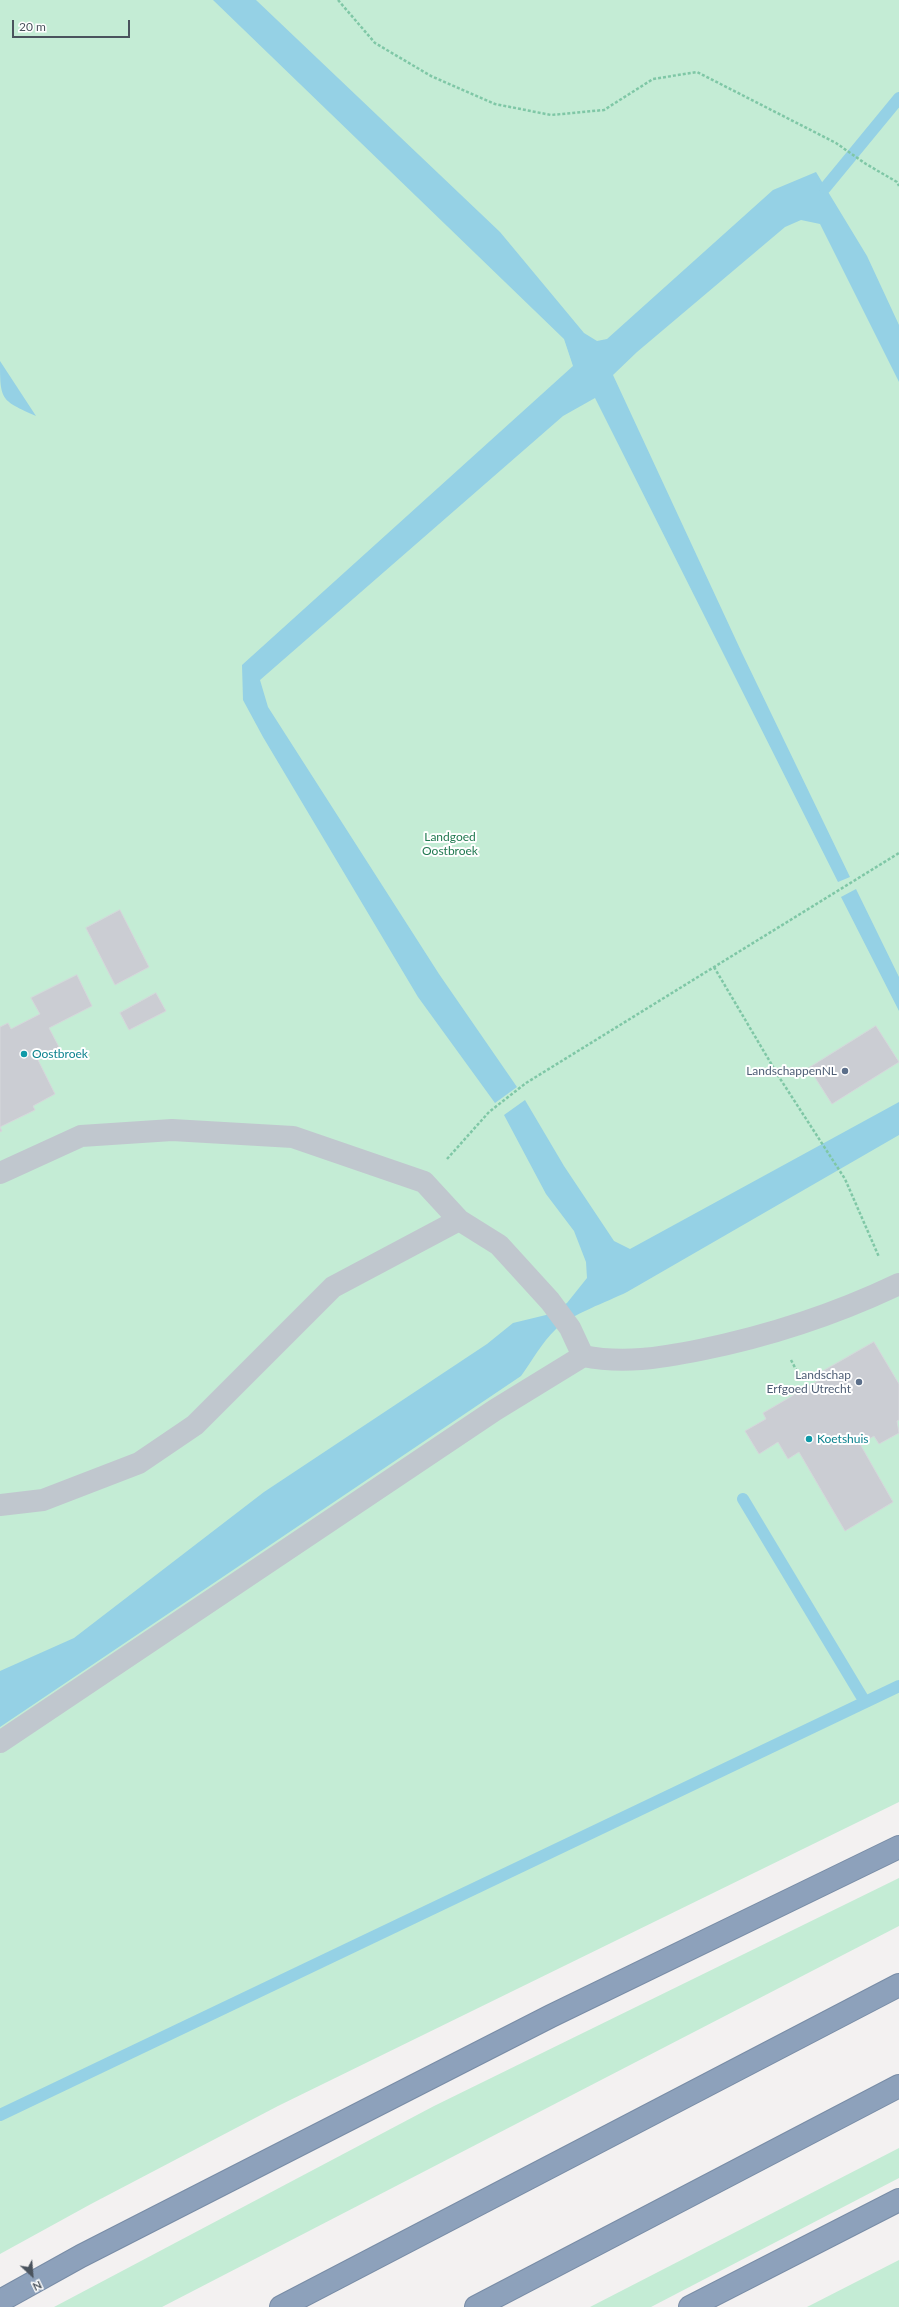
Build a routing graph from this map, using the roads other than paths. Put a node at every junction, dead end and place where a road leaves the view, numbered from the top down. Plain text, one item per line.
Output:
1 (0, 1173) edge
2 (459, 1220) junction
3 (896, 1285) edge
4 (583, 1356) junction
5 (0, 1505) edge
6 (0, 1742) edge
7 (899, 1847) edge
8 (899, 1985) edge
9 (899, 2086) edge
10 (899, 2200) edge
11 (0, 2301) edge
12 (280, 2307) edge
13 (476, 2307) edge
14 (690, 2307) edge

1 - 2 lane
2 - 4 lane
2 - 5 lane
3 - 4 lane
4 - 6 lane
7 - 11 highway
8 - 12 highway
9 - 13 highway
10 - 14 highway

